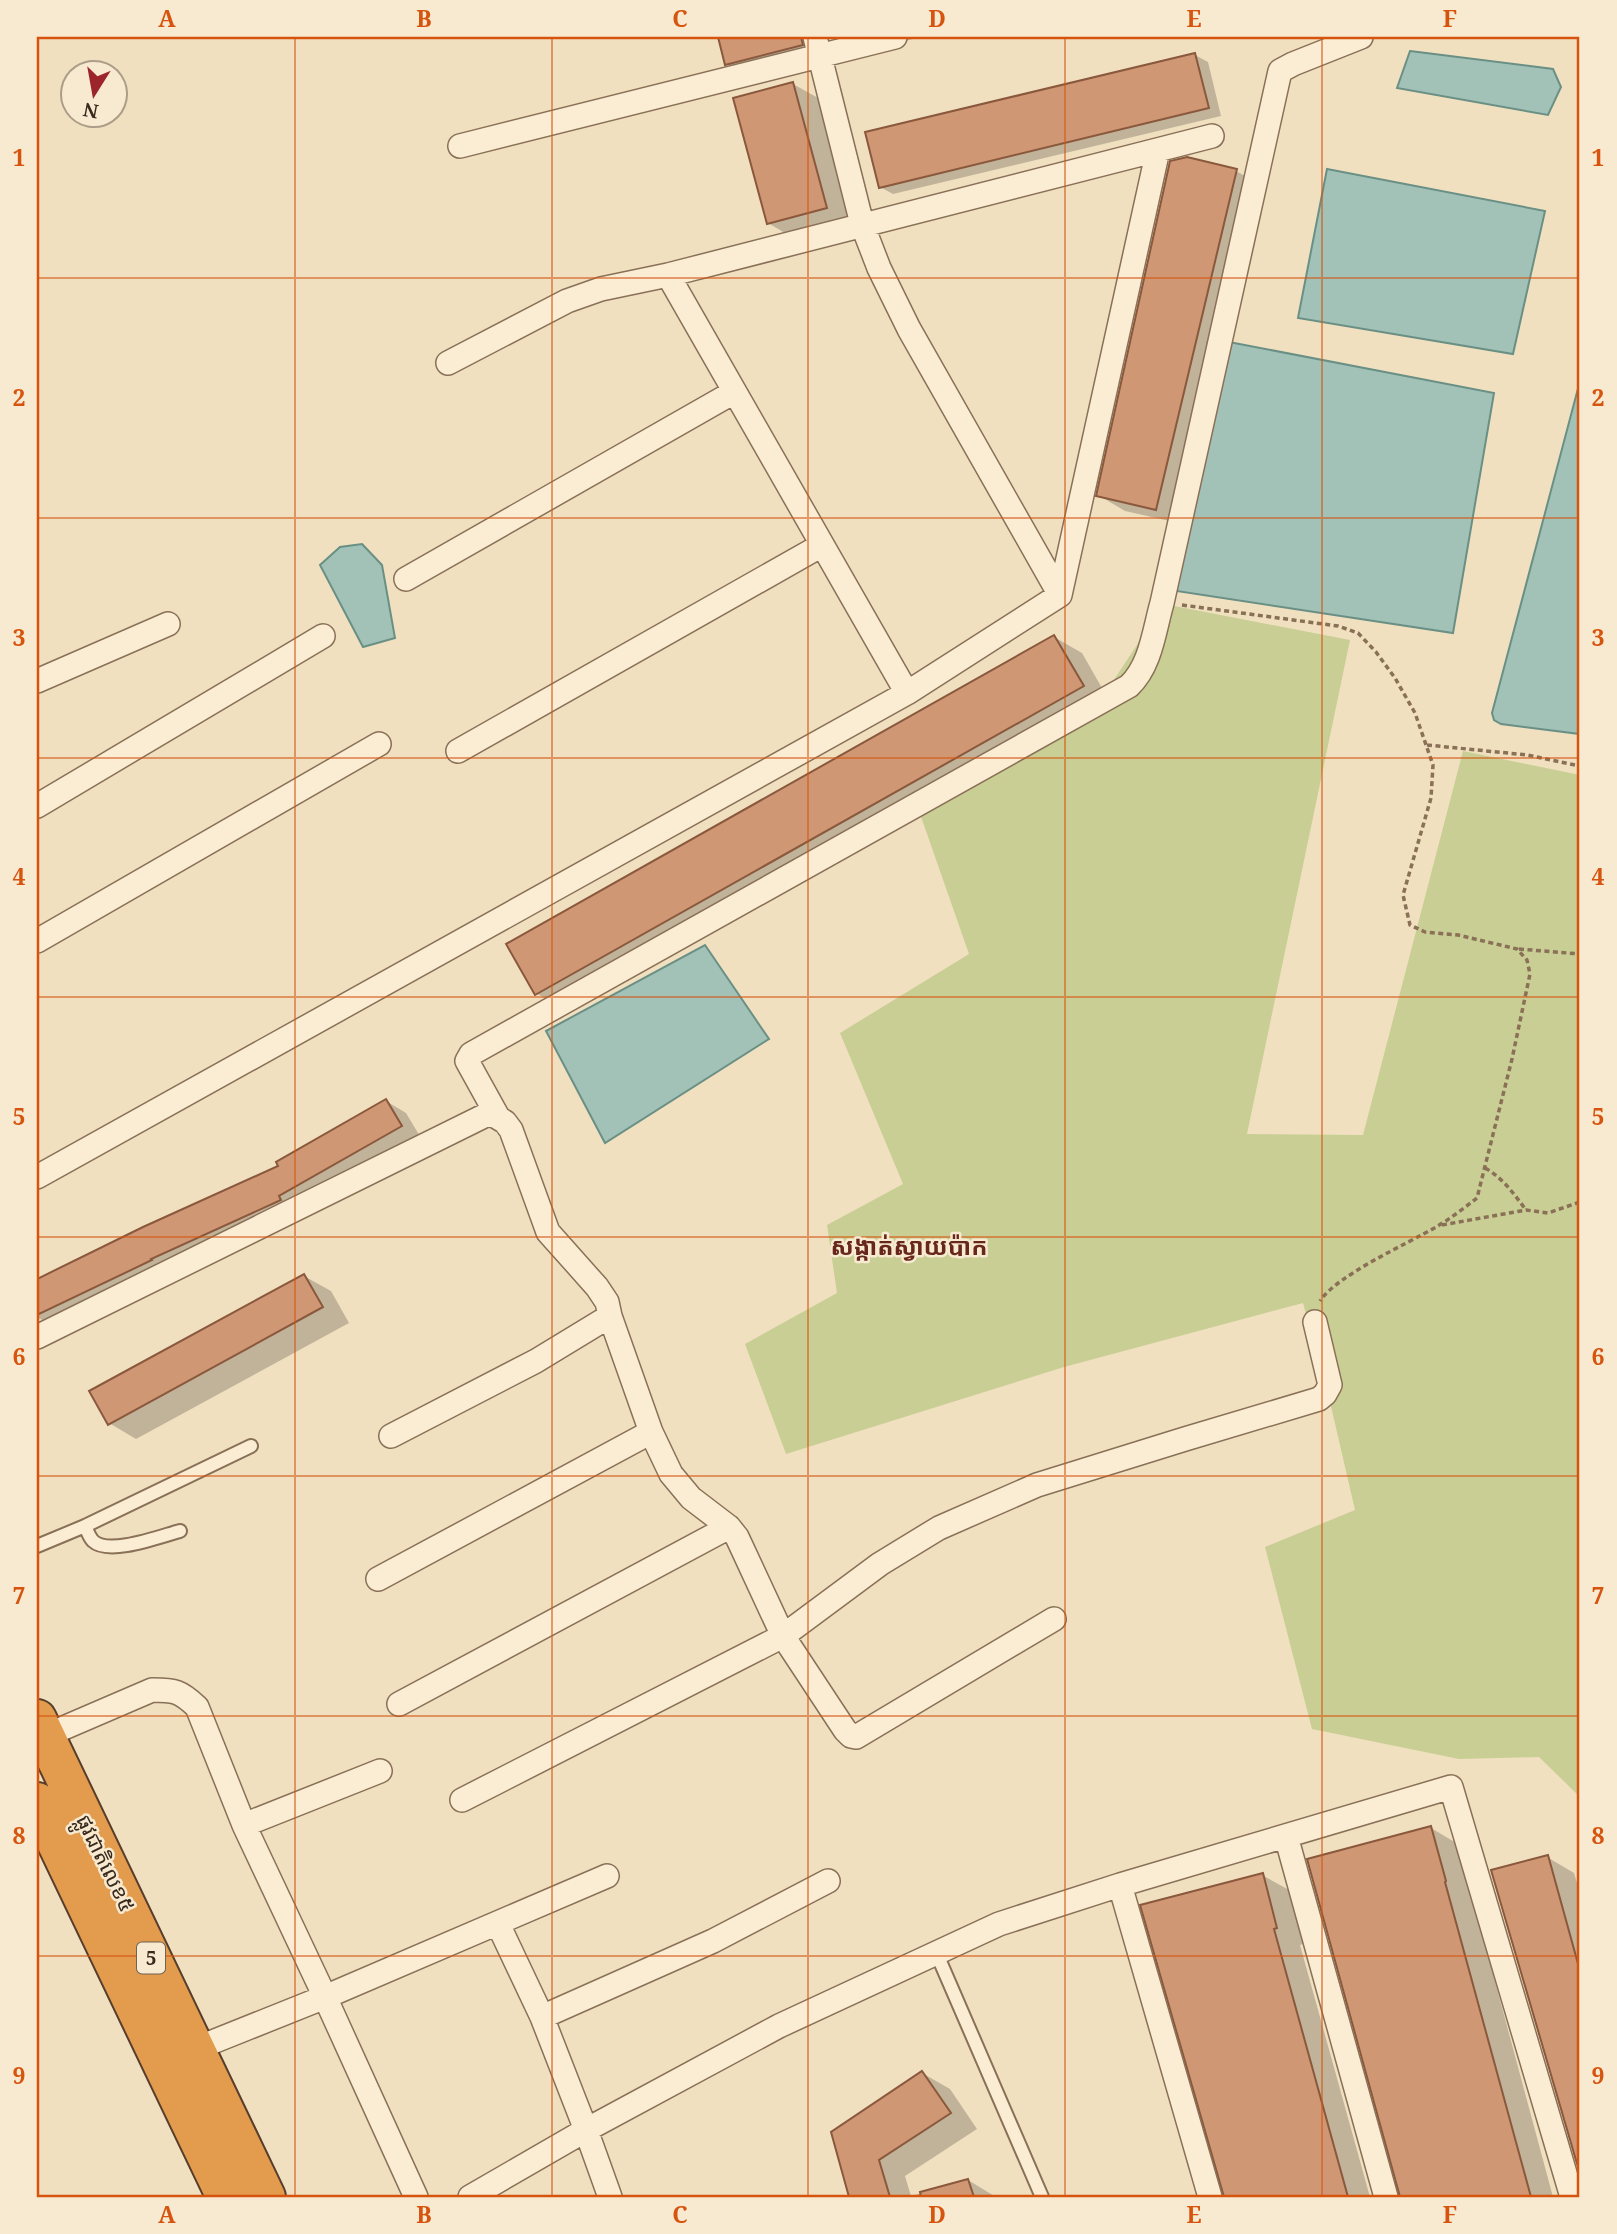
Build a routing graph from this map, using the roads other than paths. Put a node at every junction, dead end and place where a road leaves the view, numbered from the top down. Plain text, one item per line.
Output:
1 (895, 37) edge
2 (1361, 37) edge
3 (817, 46) edge
4 (1212, 136) dead end
5 (460, 146) dead end
6 (1158, 150) junction
7 (862, 225) junction
8 (668, 275) junction
9 (448, 363) dead end
10 (734, 392) junction
11 (822, 545) junction
12 (406, 579) dead end
13 (1060, 595) junction
14 (168, 624) dead end
15 (323, 636) dead end
16 (37, 681) edge
17 (907, 694) junction
18 (379, 744) dead end
19 (458, 751) dead end
20 (37, 806) edge
21 (37, 941) edge
22 (498, 1117) junction
23 (37, 1177) edge
24 (610, 1317) junction
25 (1315, 1322) dead end
26 (37, 1337) edge
27 (651, 1432) junction
28 (391, 1436) dead end
29 (251, 1446) dead end
30 (85, 1526) junction
31 (729, 1527) junction
32 (180, 1531) dead end
33 (37, 1546) edge
34 (379, 1579) dead end
35 (1054, 1619) dead end
36 (783, 1636) junction
37 (399, 1704) dead end
38 (41, 1727) edge
39 (380, 1771) dead end
40 (462, 1800) dead end
41 (41, 1821) edge
42 (244, 1825) junction
43 (1286, 1836) junction
44 (607, 1876) dead end
45 (828, 1881) dead end
46 (1120, 1885) junction
47 (498, 1924) junction
48 (936, 1952) junction
49 (326, 1997) junction
50 (542, 2017) junction
51 (195, 2049) junction
52 (586, 2130) junction
53 (226, 2197) edge
54 (266, 2197) edge
55 (415, 2197) edge
56 (470, 2197) edge
57 (610, 2197) edge
58 (1042, 2197) edge
59 (1210, 2197) edge
60 (1386, 2197) edge
61 (1572, 2197) edge

1 - 3 street
2 - 22 street
3 - 5 street
3 - 7 street
4 - 6 street
6 - 7 street
6 - 13 street
7 - 8 street
7 - 13 street
8 - 9 street
8 - 10 street
10 - 11 street
10 - 12 street
11 - 17 street
11 - 19 street
13 - 17 street
14 - 16 street
15 - 20 street
17 - 23 street
18 - 21 street
22 - 24 street
22 - 26 street
24 - 27 street
24 - 28 street
25 - 36 street
27 - 31 street
27 - 34 street
29 - 30 lane
30 - 32 lane
30 - 33 lane
31 - 36 street
31 - 37 street
35 - 36 street
36 - 40 street
38 - 42 street
38 - 51 highway, ផ្លូវជាតិលេខ៥ / 5
39 - 42 street
41 - 53 highway, ផ្លូវជាតិលេខ៥ / 5
42 - 49 street
43 - 46 street
43 - 60 street
43 - 61 street
44 - 47 street
45 - 50 street
46 - 48 street
46 - 59 street
47 - 49 street
47 - 50 street
48 - 52 street
48 - 58 lane
49 - 51 street
49 - 55 street
50 - 52 street
51 - 54 highway, ផ្លូវជាតិលេខ៥ / 5
52 - 56 street
52 - 57 street

